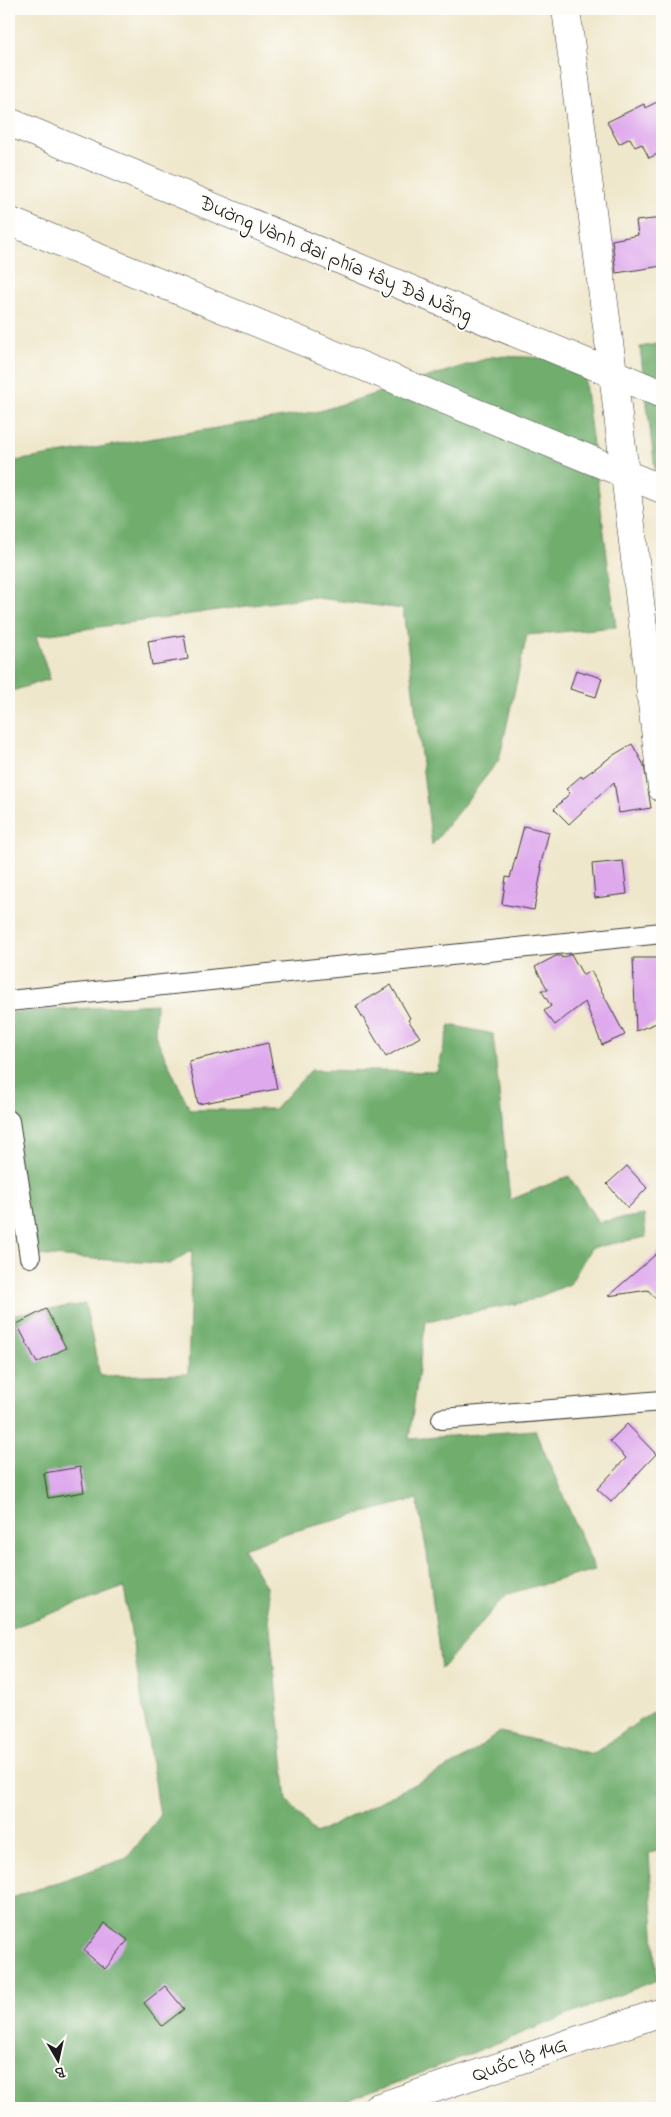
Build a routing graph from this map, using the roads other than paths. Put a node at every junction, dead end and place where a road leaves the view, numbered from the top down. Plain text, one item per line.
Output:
1 (566, 9) edge
2 (9, 122) edge
3 (9, 221) edge
4 (613, 373) junction
5 (662, 394) edge
6 (625, 474) junction
7 (662, 489) edge
8 (662, 788) edge
9 (662, 933) edge
10 (9, 1001) edge
11 (9, 1121) edge
12 (30, 1258) dead end
13 (662, 1401) edge
14 (442, 1419) dead end
15 (662, 2012) edge
16 (376, 2108) edge

1 - 4 main road
2 - 4 main road, Đường Vành đai phía tây Đà Nẵng
3 - 6 main road
4 - 5 main road, Đường Vành đai phía tây Đà Nẵng
4 - 6 main road
6 - 7 main road
6 - 8 main road
9 - 10 street
11 - 12 street
13 - 14 street
15 - 16 main road, Quốc lộ 14G

